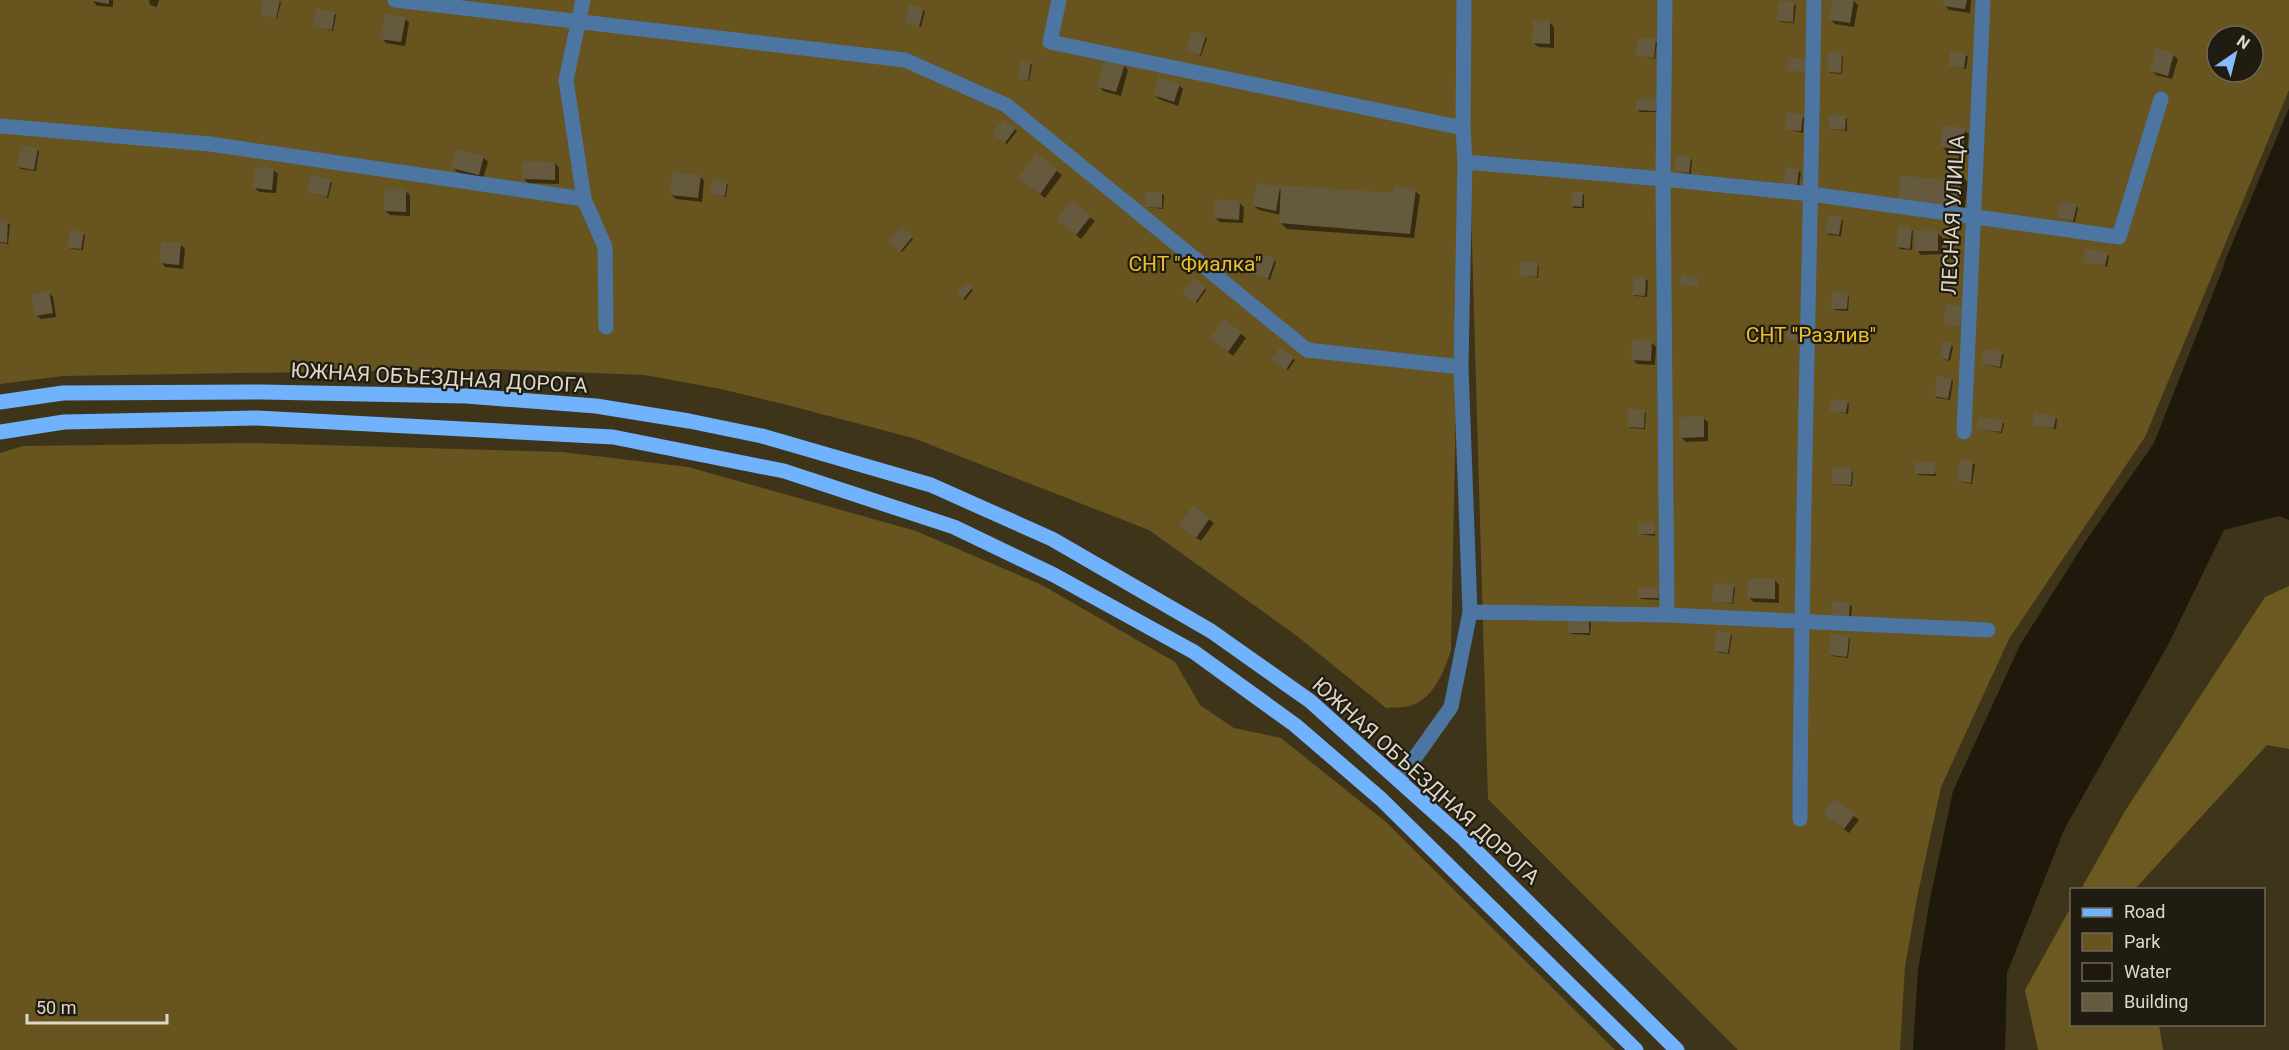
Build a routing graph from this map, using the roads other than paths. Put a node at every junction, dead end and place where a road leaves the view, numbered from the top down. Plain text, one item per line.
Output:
1 (395, 0) edge
2 (583, 0) edge
3 (1059, 0) edge
4 (1464, 0) edge
5 (1665, 0) edge
6 (1814, 0) edge
7 (1983, 0) edge
8 (577, 20) junction
9 (2161, 99) dead end
10 (0, 126) edge
11 (1463, 128) junction
12 (1465, 162) junction
13 (1663, 179) junction
14 (1811, 194) junction
15 (584, 199) junction
16 (1974, 218) junction
17 (606, 327) dead end
18 (1461, 367) junction
19 (0, 402) edge
20 (0, 432) edge
21 (1964, 432) dead end
22 (1470, 612) junction
23 (1667, 615) junction
24 (1800, 621) junction
25 (1988, 630) dead end
26 (1378, 762) junction
27 (1399, 780) junction
28 (1360, 782) junction
29 (1381, 800) junction
30 (1800, 819) dead end
31 (1636, 1050) edge
32 (1677, 1050) edge

1 - 8 street
2 - 8 street
3 - 11 street
4 - 11 street
5 - 13 street
6 - 14 street
7 - 16 street, ЛЕСНАЯ УЛИЦА
8 - 15 street
8 - 18 street
9 - 16 street
10 - 15 street
11 - 12 street
12 - 13 street
12 - 18 street
13 - 14 street
13 - 23 street
14 - 16 street
14 - 24 street
15 - 17 street
16 - 21 street, ЛЕСНАЯ УЛИЦА
18 - 22 street
19 - 26 main road, ЮЖНАЯ ОБЪЕЗДНАЯ ДОРОГА
20 - 28 main road, ЮЖНАЯ ОБЪЕЗДНАЯ ДОРОГА
22 - 23 street
22 - 27 street
23 - 24 street
24 - 25 street
24 - 30 street
26 - 27 main road, ЮЖНАЯ ОБЪЕЗДНАЯ ДОРОГА
26 - 28 main road
27 - 29 main road
27 - 32 main road, ЮЖНАЯ ОБЪЕЗДНАЯ ДОРОГА
28 - 29 main road, ЮЖНАЯ ОБЪЕЗДНАЯ ДОРОГА
29 - 31 main road, ЮЖНАЯ ОБЪЕЗДНАЯ ДОРОГА

